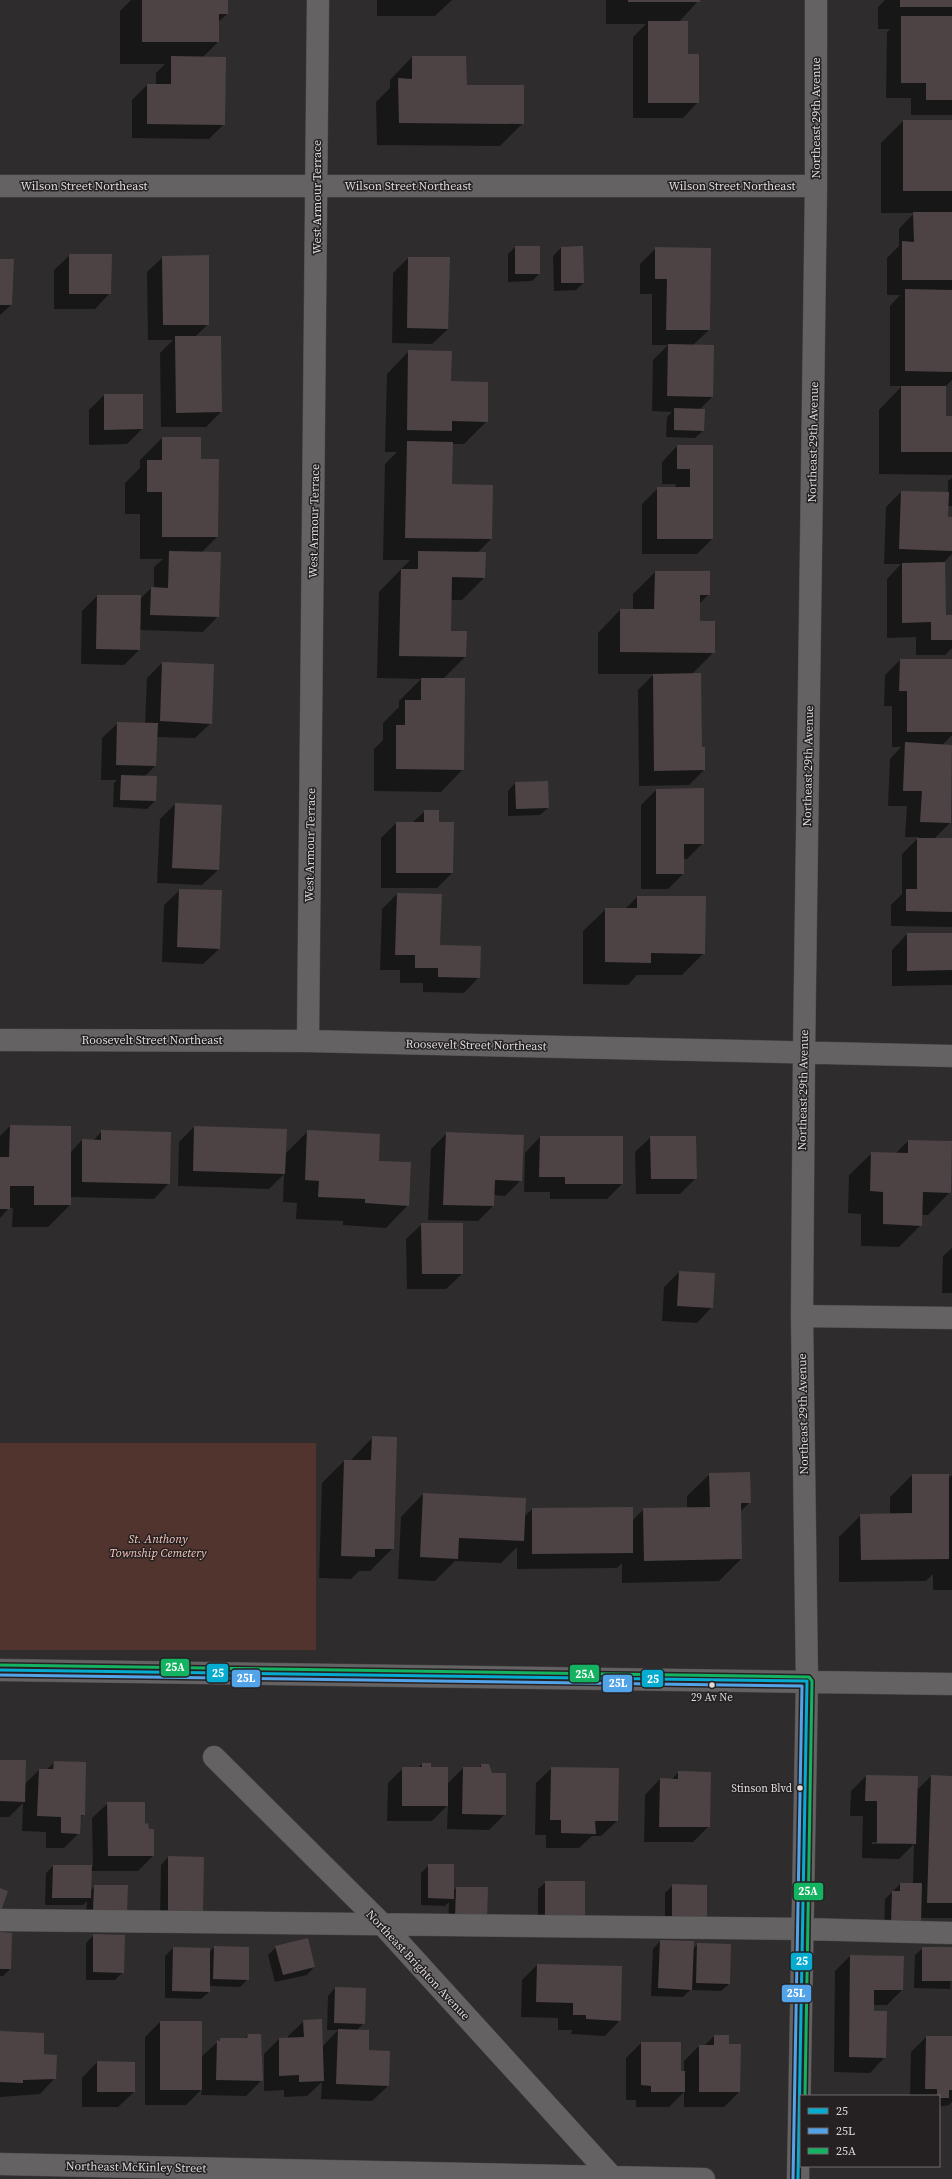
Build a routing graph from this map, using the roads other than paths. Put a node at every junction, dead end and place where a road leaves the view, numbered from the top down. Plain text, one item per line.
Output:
1 (318, 0) edge
2 (816, 0) edge
3 (0, 186) edge
4 (317, 186) junction
5 (816, 186) junction
6 (0, 1040) edge
7 (308, 1041) junction
8 (804, 1054) junction
9 (952, 1056) edge
10 (802, 1316) junction
11 (952, 1318) edge
12 (0, 1670) edge
13 (808, 1682) junction
14 (952, 1684) edge
15 (214, 1757) dead end
16 (0, 1920) edge
17 (382, 1924) junction
18 (804, 1929) junction
19 (952, 1933) edge
20 (800, 2095) edge
21 (800, 2096) edge
22 (0, 2164) edge
23 (613, 2178) edge
24 (704, 2179) edge
25 (798, 2179) edge

1 - 4 street, West Armour Terrace
2 - 5 street, Northeast 29th Avenue
3 - 4 street, Wilson Street Northeast
4 - 5 street, Wilson Street Northeast
4 - 7 street, West Armour Terrace
5 - 8 street, Northeast 29th Avenue
6 - 7 street, Roosevelt Street Northeast
7 - 8 street, Roosevelt Street Northeast
8 - 9 street, Roosevelt Street Northeast
8 - 10 street, Northeast 29th Avenue
10 - 11 street
10 - 13 street, Northeast 29th Avenue
12 - 13 street
13 - 14 street
13 - 18 street, Northeast 29th Avenue
15 - 17 street, Northeast Brighton Avenue
16 - 17 street
17 - 18 street
17 - 23 street, Northeast Brighton Avenue
18 - 19 street
18 - 20 street, Northeast 29th Avenue
21 - 25 street, Northeast 29th Avenue
22 - 23 street, Northeast McKinley Street
23 - 24 street, Northeast McKinley Street

